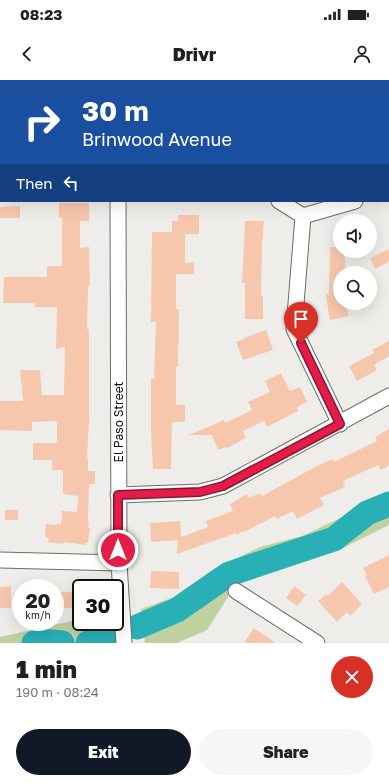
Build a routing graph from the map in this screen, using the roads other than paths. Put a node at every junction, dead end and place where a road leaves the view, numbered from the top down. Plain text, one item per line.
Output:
1 (118, 202) edge
2 (281, 202) edge
3 (352, 202) edge
4 (303, 216) junction
5 (389, 396) edge
6 (340, 424) junction
7 (118, 495) junction
8 (0, 560) edge
9 (119, 564) junction
10 (236, 591) dead end
11 (124, 643) edge
12 (317, 643) edge

1 - 7 street, El Paso Street
2 - 4 street
3 - 4 street
4 - 6 street
5 - 6 street
6 - 7 street
7 - 9 street, El Paso Street
8 - 9 street
9 - 11 street, El Paso Street
10 - 12 street

